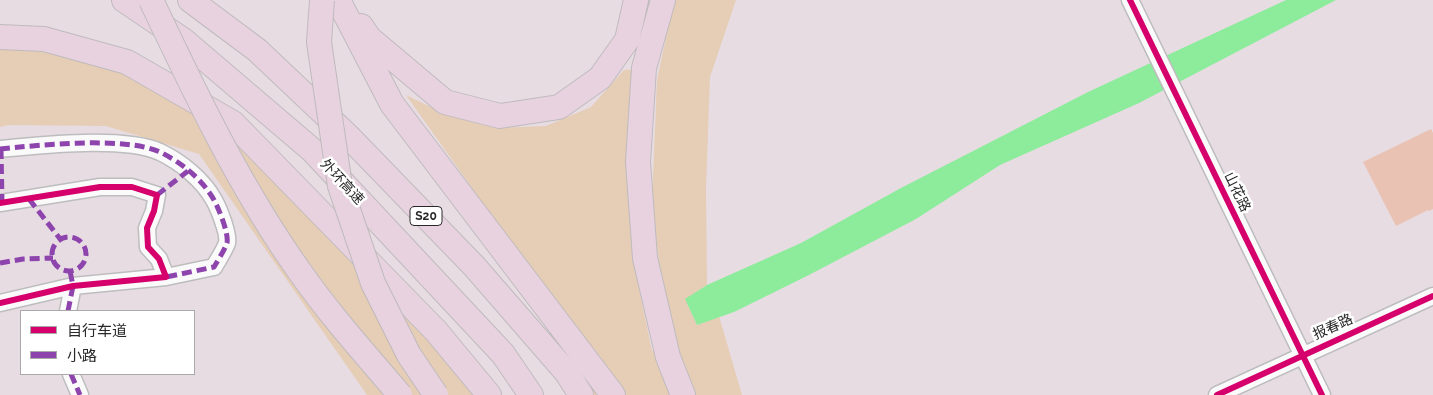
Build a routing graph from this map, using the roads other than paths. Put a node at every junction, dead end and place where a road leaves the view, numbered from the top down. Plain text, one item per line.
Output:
1 (124, 0) edge
2 (151, 0) edge
3 (190, 0) edge
4 (322, 0) edge
5 (338, 0) edge
6 (344, 0) edge
7 (636, 0) edge
8 (662, 0) edge
9 (1130, 0) edge
10 (0, 37) edge
11 (0, 149) edge
12 (0, 203) edge
13 (166, 277) junction
14 (73, 286) junction
15 (1433, 296) edge
16 (0, 303) edge
17 (68, 310) edge
18 (1302, 355) junction
19 (71, 375) edge
20 (80, 395) edge
21 (400, 395) edge
22 (436, 395) edge
23 (488, 395) edge
24 (531, 395) edge
25 (581, 395) edge
26 (613, 395) edge
27 (682, 395) edge
28 (1216, 395) edge
29 (1322, 395) edge

1 - 24 highway, 外环高速 / S20, bridge
2 - 21 highway, bridge
3 - 25 highway, S20
4 - 22 highway, bridge
5 - 26 highway
6 - 7 highway
8 - 27 highway
9 - 18 street, 山花路
10 - 23 highway, bridge
11 - 13 street
12 - 13 street
13 - 14 street
14 - 16 street
14 - 17 street
15 - 18 street, 报春路
18 - 28 street, 报春路
18 - 29 street, 山花路
19 - 20 street

